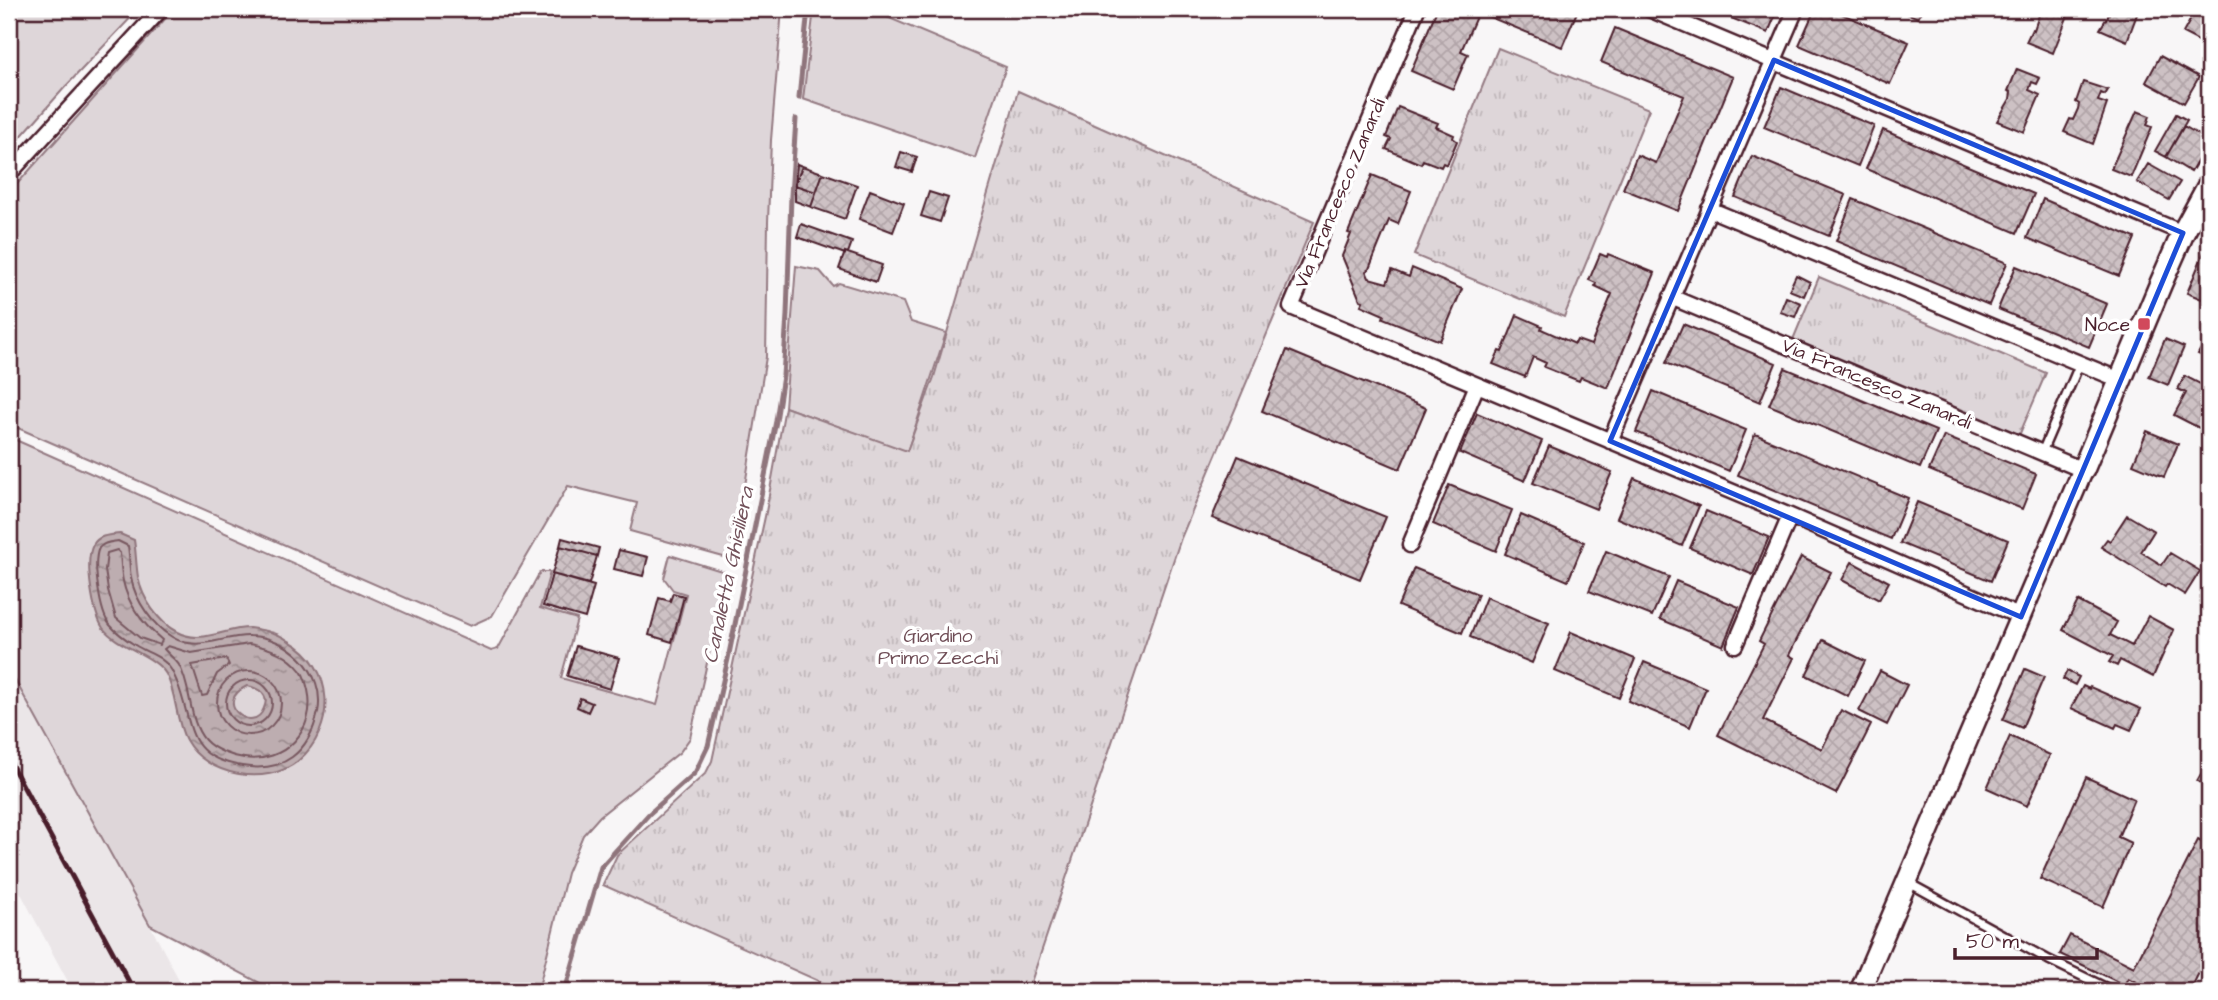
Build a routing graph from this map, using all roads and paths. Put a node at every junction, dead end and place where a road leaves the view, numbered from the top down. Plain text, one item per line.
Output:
1 (161, 9) edge
2 (1417, 9) edge
3 (1796, 9) edge
4 (1657, 10) edge
5 (1774, 61) junction
6 (9, 174) edge
7 (2209, 185) edge
8 (1709, 209) junction
9 (2183, 233) junction
10 (1671, 297) junction
11 (2080, 363) junction
12 (2120, 380) junction
13 (1477, 385) junction
14 (1610, 441) junction
15 (2042, 452) junction
16 (2083, 470) junction
17 (1790, 516) junction
18 (1410, 545) dead end
19 (2021, 617) junction
20 (1735, 645) dead end
21 (1906, 882) junction
22 (1860, 991) edge
23 (2113, 991) edge

1 - 6 street
2 - 13 street, Via Francesco Zanardi
3 - 5 street
4 - 5 street
5 - 8 street
5 - 9 street
7 - 9 main road
8 - 10 street
8 - 11 street
9 - 12 main road
10 - 14 street
10 - 15 street, Via Francesco Zanardi
11 - 12 street
11 - 15 lane
12 - 16 main road
13 - 14 street, Via Francesco Zanardi
13 - 18 street
14 - 17 street, Via Francesco Zanardi
15 - 16 street, Via Francesco Zanardi
16 - 19 street
17 - 19 street, Via Francesco Zanardi
17 - 20 street
19 - 21 street
21 - 22 street
21 - 23 lane

